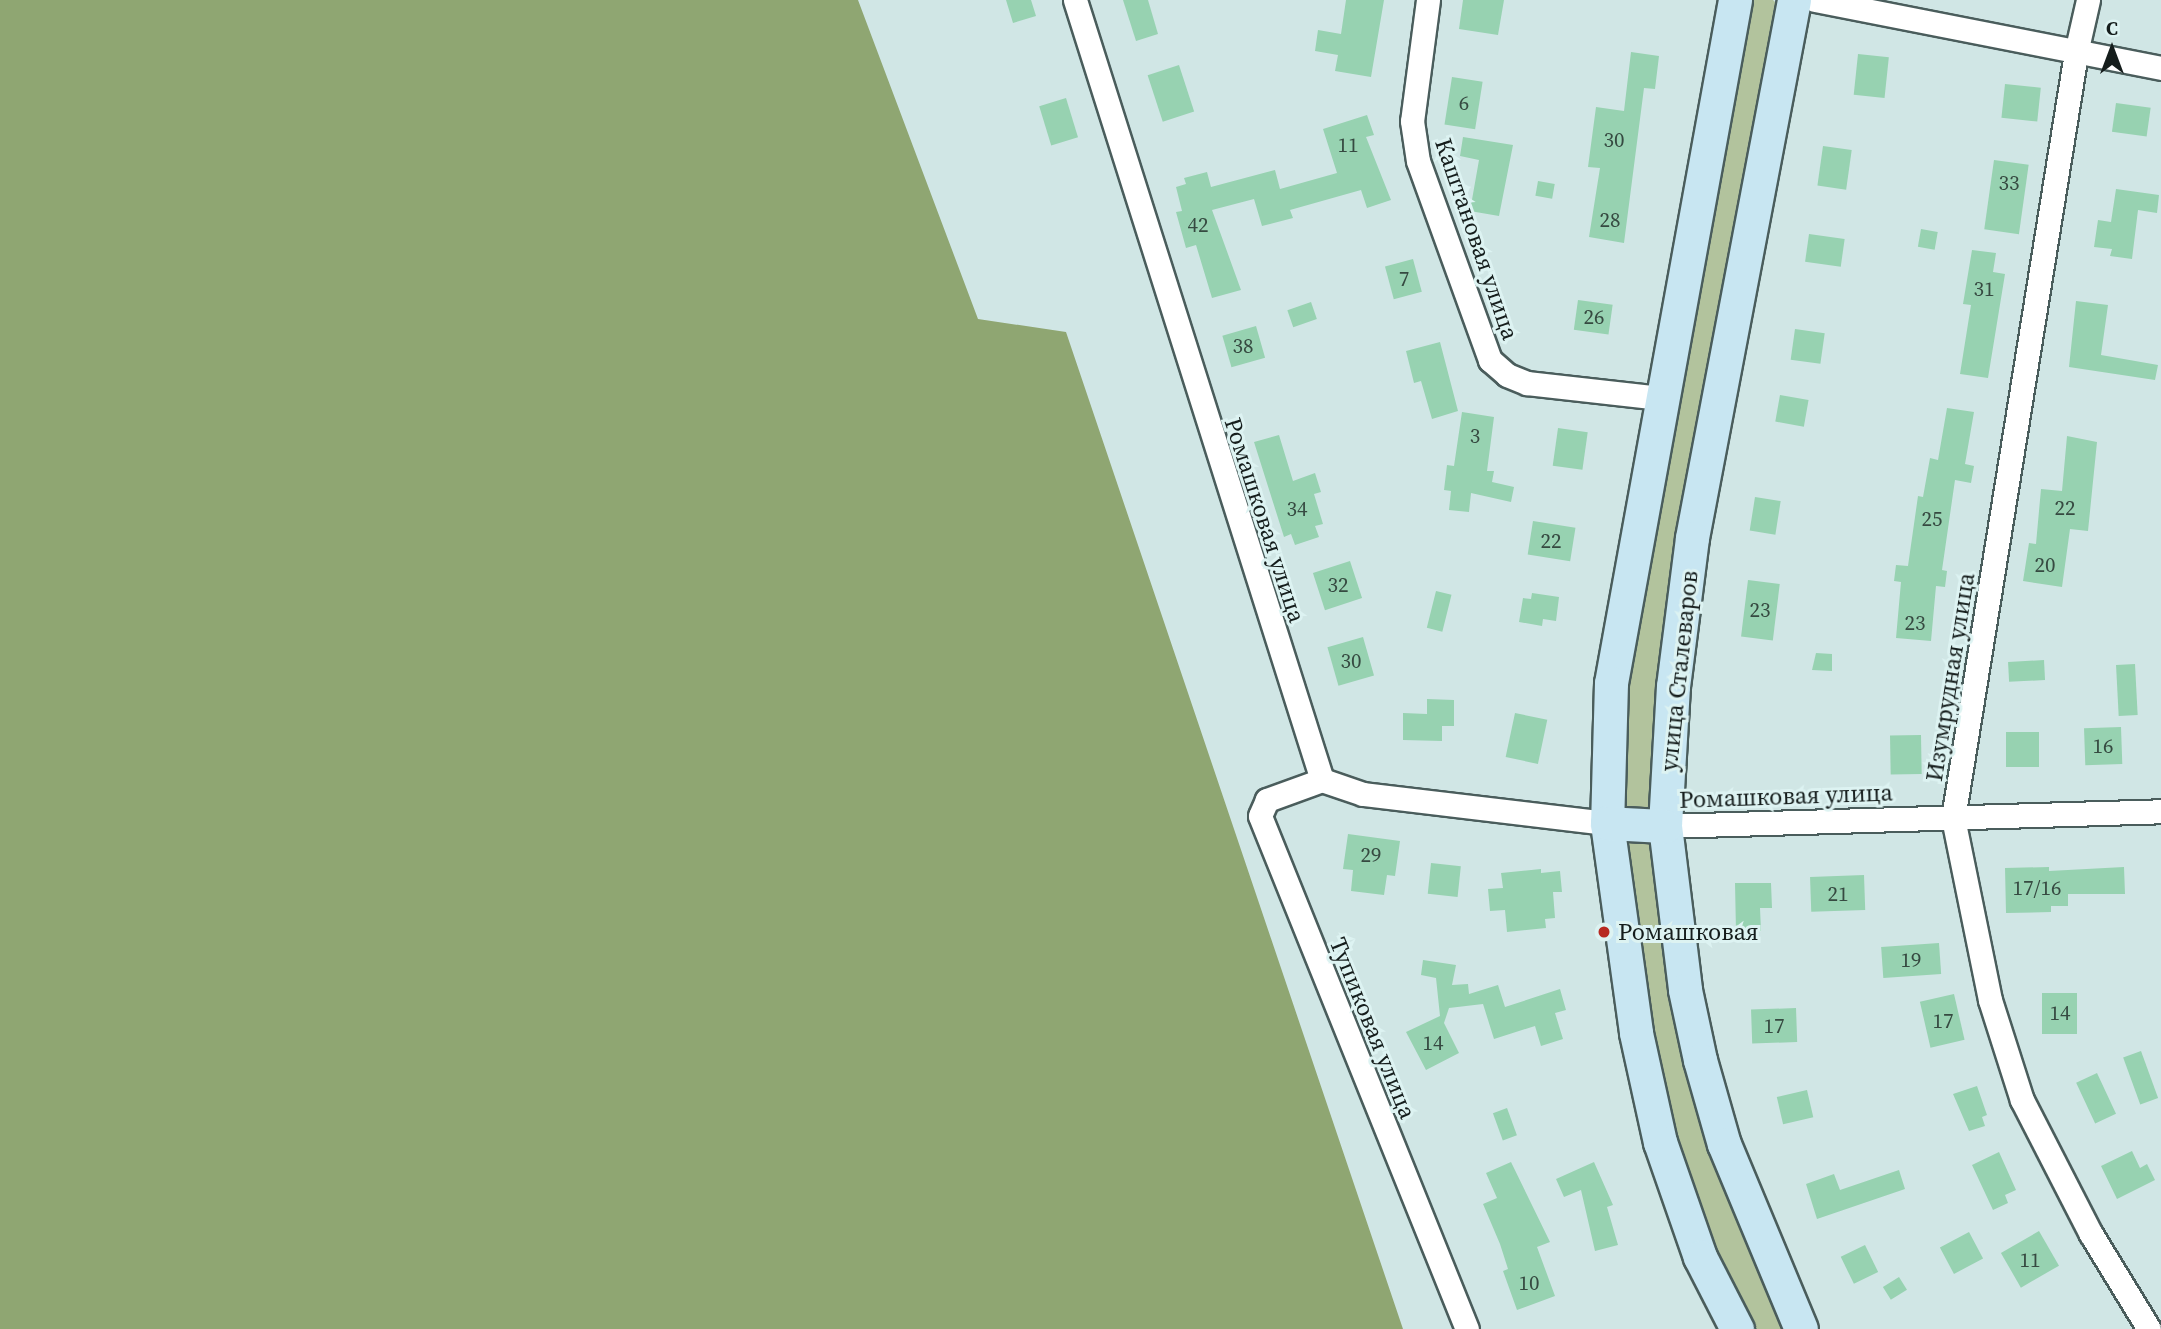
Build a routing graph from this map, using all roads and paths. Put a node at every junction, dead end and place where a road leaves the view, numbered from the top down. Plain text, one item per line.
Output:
1 (1075, 0) edge
2 (1428, 0) edge
3 (1735, 0) edge
4 (1794, 0) edge
5 (1815, 0) edge
6 (2088, 0) edge
7 (2076, 53) junction
8 (2161, 68) edge
9 (1660, 398) junction
10 (1322, 780) junction
11 (2161, 811) edge
12 (1953, 818) junction
13 (1607, 823) junction
14 (1665, 826) junction
15 (1467, 1329) edge
16 (1737, 1329) edge
17 (1801, 1329) edge
18 (2148, 1329) edge

1 - 10 street, Ромашковая улица
2 - 9 street, Каштановая улица
3 - 9 main road
4 - 14 main road, улица Сталеваров
5 - 7 street
6 - 7 street, Изумрудная улица
7 - 8 street
7 - 12 street, Изумрудная улица
9 - 13 main road
10 - 13 street
10 - 15 street, Тупиковая улица
11 - 12 street, Ромашковая улица
12 - 14 street, Ромашковая улица
12 - 18 street, Изумрудная улица
13 - 14 main road
13 - 16 main road
14 - 17 main road, улица Сталеваров

